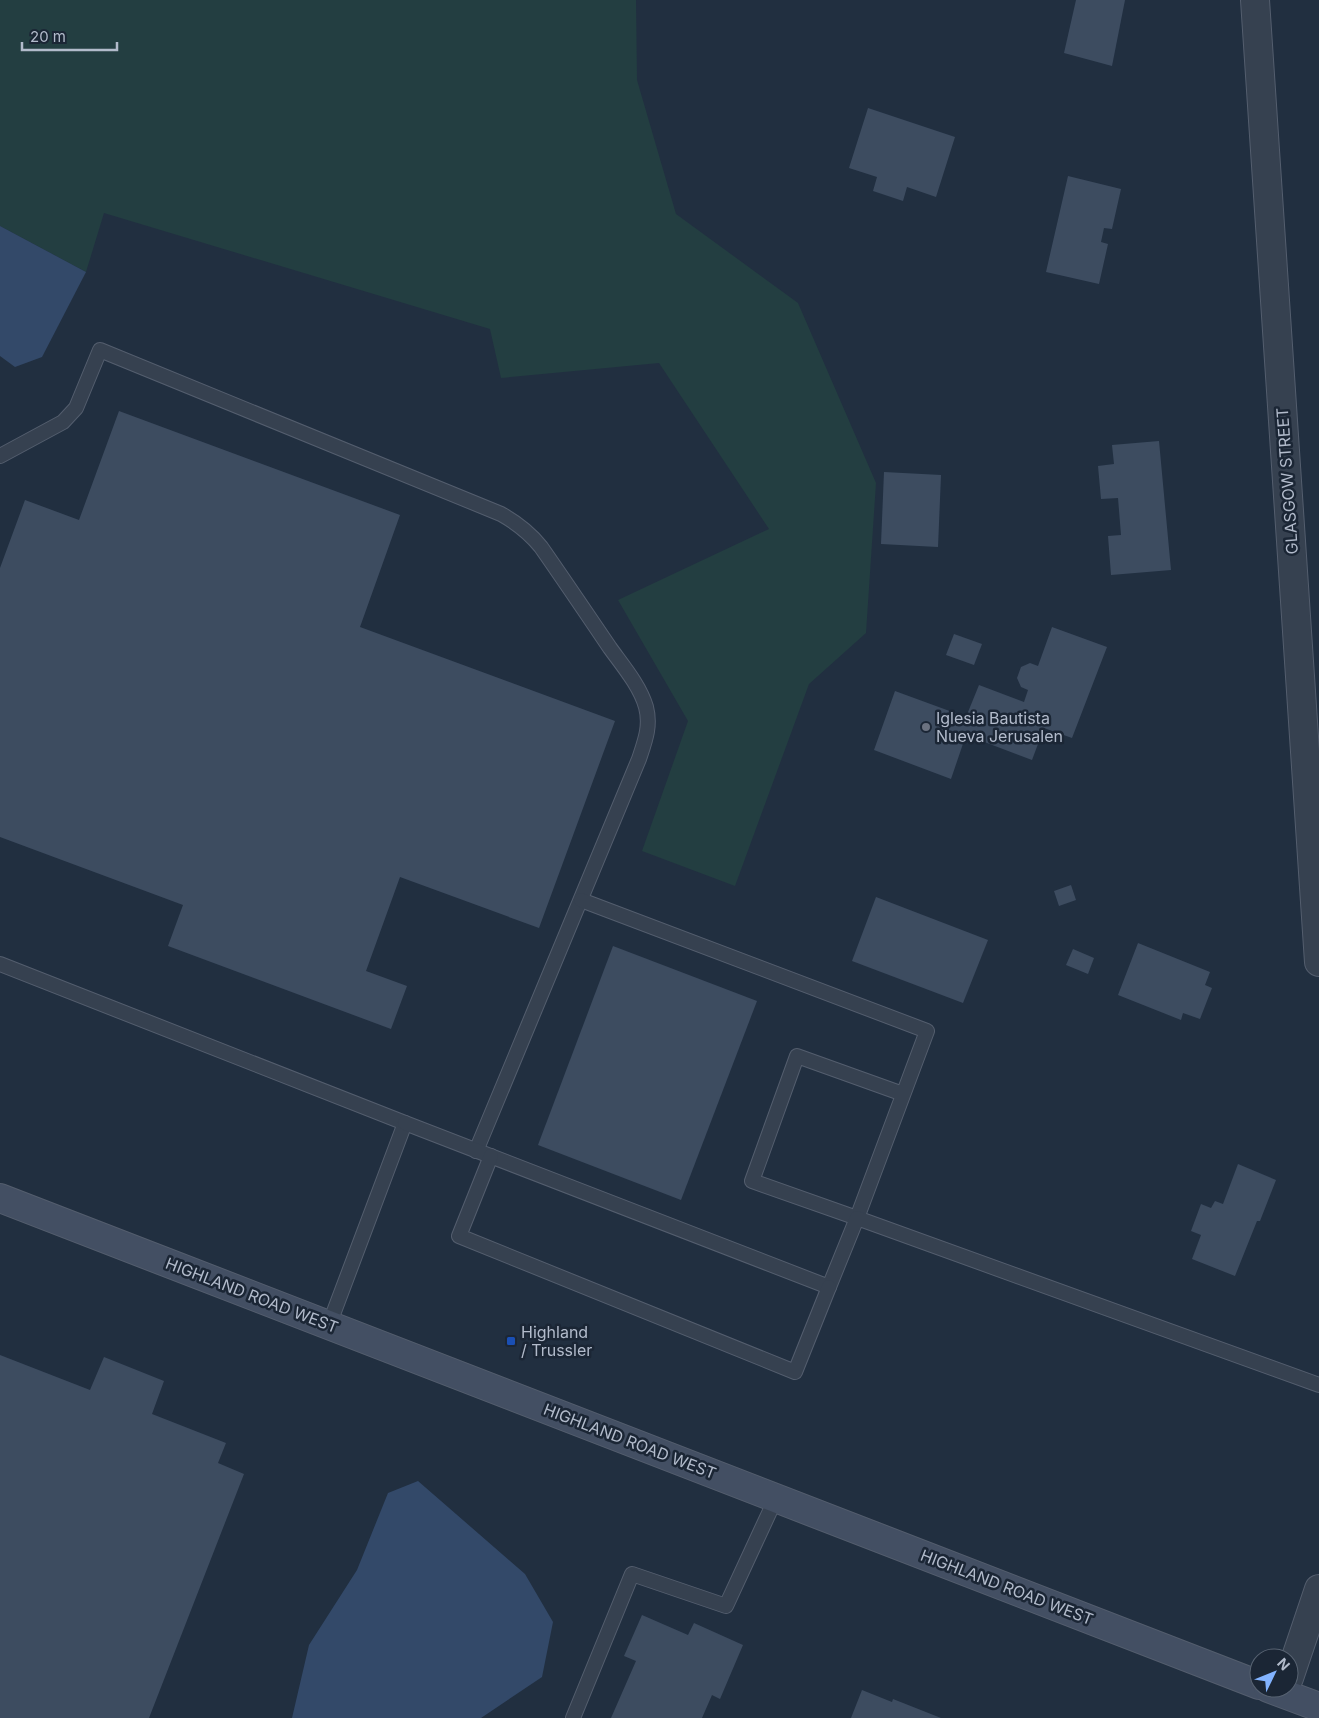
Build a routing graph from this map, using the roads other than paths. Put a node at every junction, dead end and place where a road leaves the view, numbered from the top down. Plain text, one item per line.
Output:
1 (1255, 0) edge
2 (0, 456) edge
3 (581, 900) junction
4 (1319, 962) edge
5 (0, 964) edge
6 (903, 1094) junction
7 (405, 1123) junction
8 (476, 1151) junction
9 (491, 1156) junction
10 (0, 1198) edge
11 (856, 1218) junction
12 (829, 1287) junction
13 (329, 1326) junction
14 (1319, 1384) edge
15 (776, 1498) junction
16 (1319, 1588) edge
17 (1294, 1648) edge
18 (1249, 1676) edge
19 (1299, 1697) edge
20 (1319, 1707) edge
21 (572, 1718) edge

1 - 4 street, GLASGOW STREET
2 - 3 lane
3 - 6 lane
3 - 8 lane
5 - 7 lane
6 - 11 lane
6 - 11 lane
7 - 8 lane
7 - 13 lane
8 - 9 lane
9 - 12 lane
9 - 12 lane
10 - 13 main road, HIGHLAND ROAD WEST
11 - 12 lane
11 - 14 lane
13 - 15 main road, HIGHLAND ROAD WEST
15 - 18 main road, HIGHLAND ROAD WEST
15 - 21 lane
16 - 17 street
19 - 20 main road, HIGHLAND ROAD WEST

